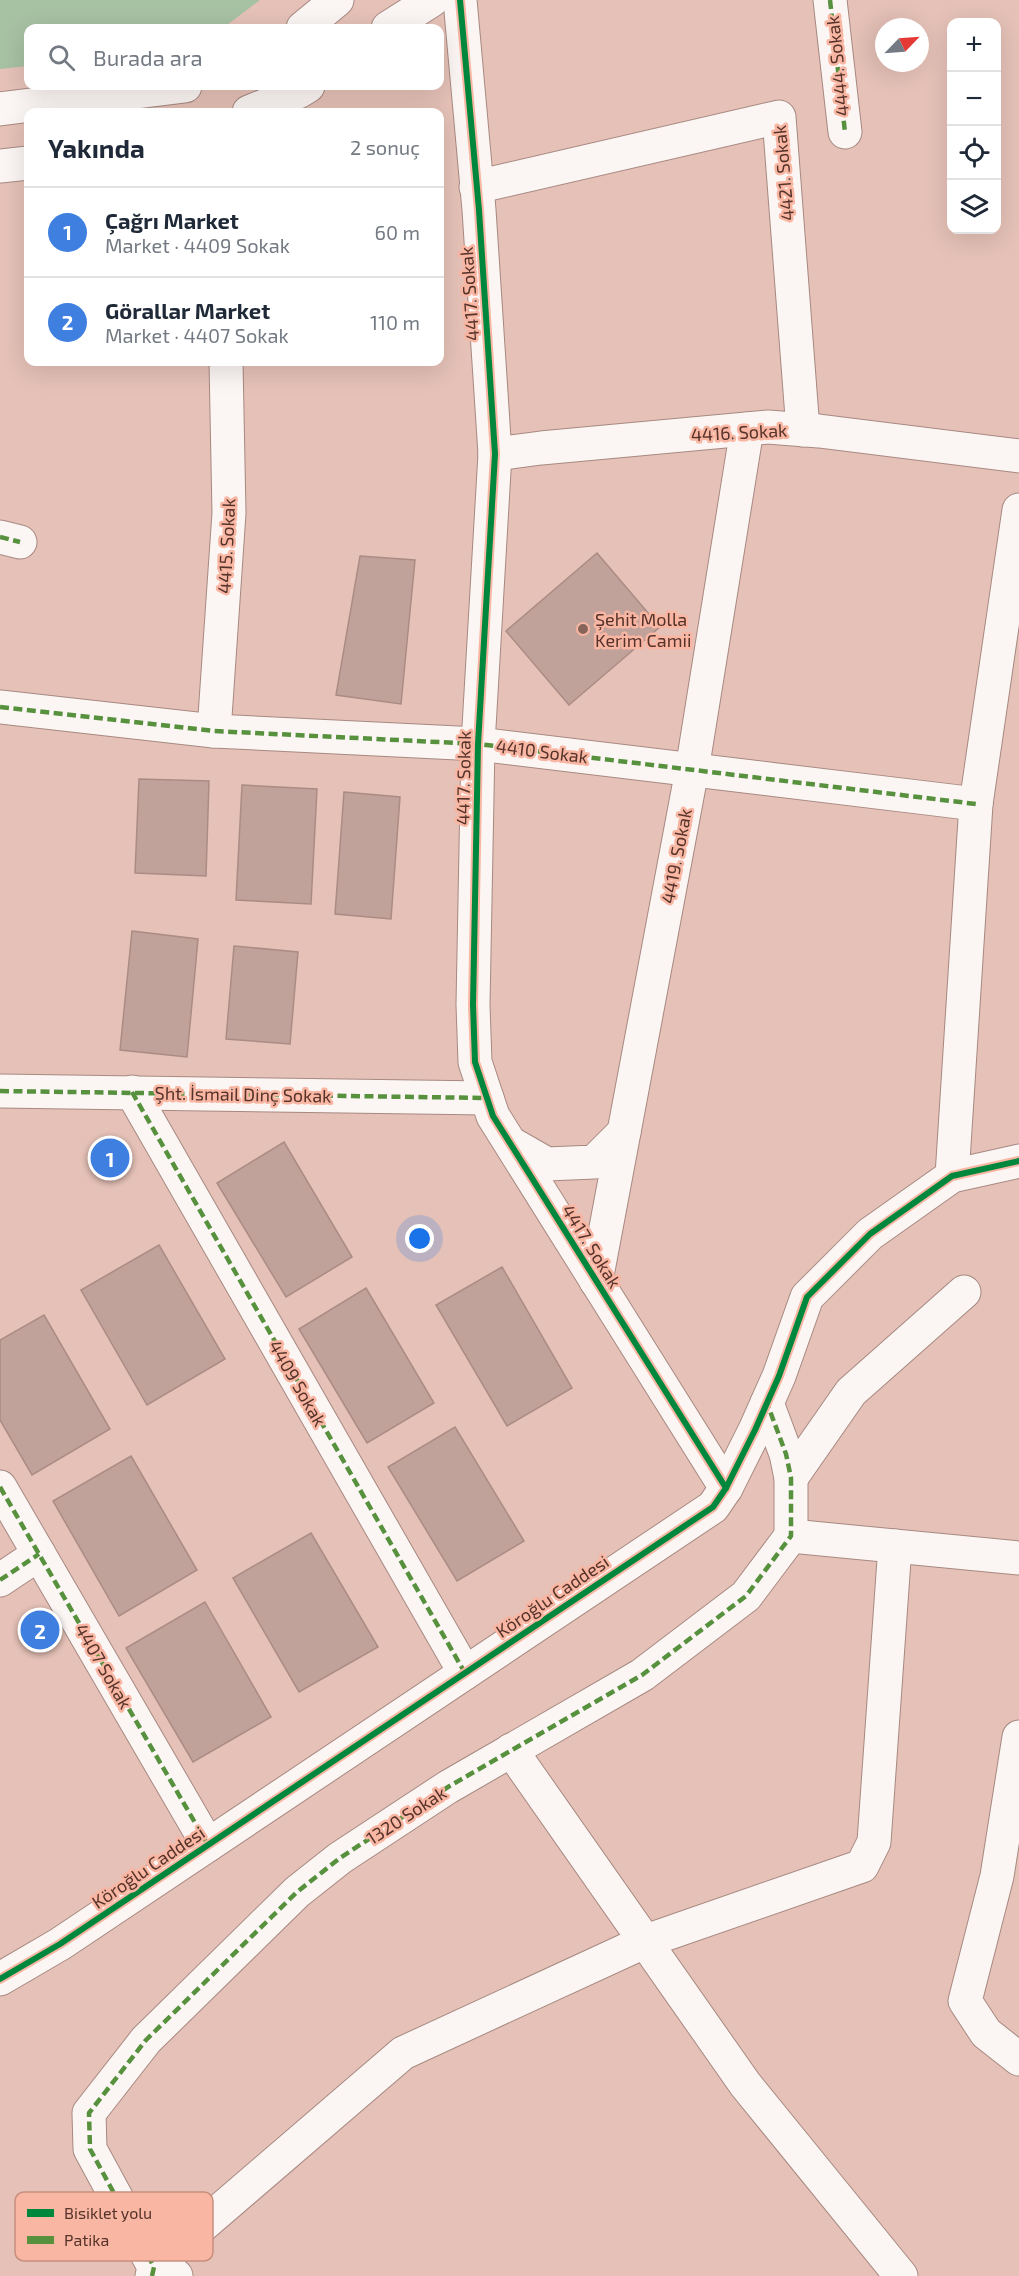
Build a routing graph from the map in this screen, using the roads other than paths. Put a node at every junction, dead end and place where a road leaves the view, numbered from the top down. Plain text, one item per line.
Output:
1 (337, 0) edge
2 (432, 0) edge
3 (459, 0) edge
4 (830, 0) edge
5 (308, 24) edge
6 (394, 24) edge
7 (153, 90) edge
8 (301, 90) edge
9 (259, 108) edge
10 (0, 109) edge
11 (845, 132) dead end
12 (24, 163) edge
13 (0, 166) edge
14 (476, 187) junction
15 (226, 366) edge
16 (747, 429) junction
17 (803, 430) junction
18 (495, 454) junction
19 (1019, 456) edge
20 (1019, 510) edge
21 (0, 707) edge
22 (214, 731) junction
23 (478, 744) junction
24 (692, 770) junction
25 (976, 804) junction
26 (0, 1090) edge
27 (132, 1092) junction
28 (487, 1098) junction
29 (624, 1132) junction
30 (510, 1143) junction
31 (1019, 1161) edge
32 (952, 1176) junction
33 (596, 1281) junction
34 (964, 1292) dead end
35 (767, 1403) junction
36 (791, 1478) junction
37 (0, 1487) edge
38 (726, 1488) junction
39 (791, 1536) junction
40 (895, 1546) junction
41 (39, 1554) junction
42 (1019, 1558) edge
43 (0, 1580) edge
44 (465, 1673) junction
45 (1019, 1737) edge
46 (511, 1750) junction
47 (208, 1845) junction
48 (646, 1941) junction
49 (0, 1979) edge
50 (1019, 2059) edge
51 (114, 2192) edge
52 (213, 2225) edge
53 (173, 2261) edge
54 (160, 2273) edge
55 (901, 2276) edge

1 - 5 street
2 - 6 street
3 - 14 street, 4417. Sokak
4 - 11 street, 4444. Sokak
7 - 10 street
8 - 9 street
12 - 13 street
14 - 17 street, 4421. Sokak
14 - 18 street, 4417. Sokak
15 - 22 street, 4415. Sokak
16 - 17 street, 4416. Sokak
16 - 18 street, 4416. Sokak
16 - 24 street, 4419. Sokak
17 - 19 street, 4416. Sokak
18 - 23 street, 4417. Sokak
20 - 25 street
21 - 22 street, 4410 Sokak
22 - 23 street, 4410 Sokak
23 - 24 street, 4410 Sokak
23 - 28 street, 4417. Sokak
24 - 25 street, 4410 Sokak
24 - 29 street, 4419. Sokak
25 - 32 street
26 - 27 street, Şht. İsmail Dinç Sokak
27 - 28 street, Şht. İsmail Dinç Sokak
27 - 44 street, 4409 Sokak
28 - 30 street, 4417. Sokak
29 - 30 street
29 - 33 street, 4419. Sokak
30 - 33 street, 4417. Sokak
31 - 32 street, Köroğlu Caddesi
32 - 35 street, Köroğlu Caddesi
33 - 38 street, 4417. Sokak
34 - 36 street
35 - 36 street
35 - 38 street, Köroğlu Caddesi
36 - 39 street
37 - 41 street, 4407 Sokak
38 - 44 street, Köroğlu Caddesi
39 - 40 street
39 - 46 street, 1320 Sokak
40 - 42 street
40 - 48 street
41 - 43 street
41 - 47 street, 4407 Sokak
44 - 47 street, Köroğlu Caddesi
45 - 50 street
46 - 48 street
46 - 51 street, 1320 Sokak
47 - 49 street, Köroğlu Caddesi
48 - 52 street
48 - 55 street
53 - 54 street

